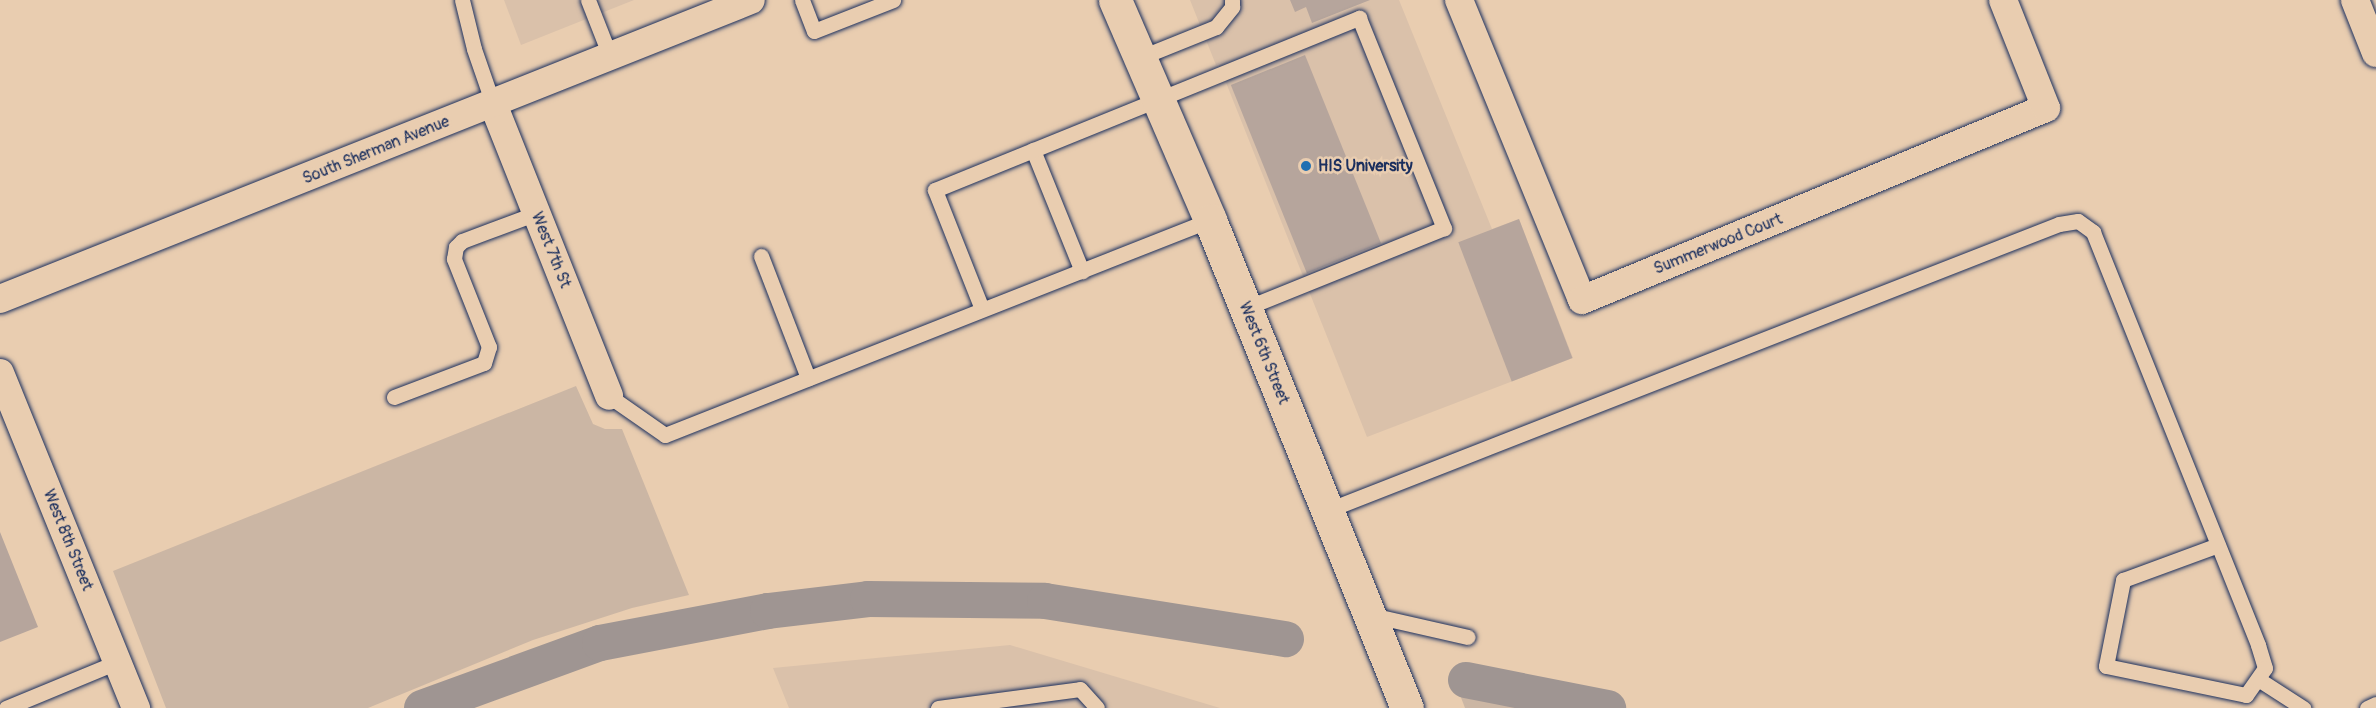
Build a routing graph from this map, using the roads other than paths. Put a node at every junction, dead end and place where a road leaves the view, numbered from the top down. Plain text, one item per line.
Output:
1 (462, 0) edge
2 (588, 0) edge
3 (751, 0) edge
4 (802, 0) edge
5 (893, 0) edge
6 (1115, 0) edge
7 (1232, 0) edge
8 (1459, 0) edge
9 (2003, 0) edge
10 (2355, 0) edge
11 (2376, 53) edge
12 (610, 56) junction
13 (1139, 58) junction
14 (1157, 100) junction
15 (493, 104) junction
16 (1033, 150) junction
17 (537, 213) junction
18 (1210, 220) junction
19 (761, 256) dead end
20 (1082, 271) junction
21 (0, 299) edge
22 (1246, 308) junction
23 (982, 309) junction
24 (0, 373) edge
25 (808, 378) junction
26 (609, 396) joint
27 (394, 397) dead end
28 (1328, 510) junction
29 (2218, 545) junction
30 (1371, 615) junction
31 (1468, 637) dead end
32 (117, 662) junction
33 (2258, 679) junction
34 (2376, 705) edge
35 (6, 708) edge
36 (136, 708) edge
37 (938, 708) edge
38 (1097, 708) edge
39 (1407, 708) edge
40 (2303, 708) edge
41 (2367, 708) edge

1 - 15 lane
2 - 12 lane
3 - 12 street, South Sherman Avenue
4 - 5 lane
6 - 13 main road, West 6th Street
7 - 13 lane
8 - 9 street, Summerwood Court
10 - 11 street
12 - 15 street, South Sherman Avenue
13 - 14 main road, West 6th Street
14 - 16 lane
14 - 18 main road, West 6th Street
14 - 22 lane
15 - 17 street, West 7th St
15 - 21 street, South Sherman Avenue
16 - 20 lane
16 - 23 lane
17 - 26 street, West 7th St
17 - 27 lane
18 - 20 lane
18 - 22 main road, West 6th Street
19 - 25 lane
20 - 23 lane
22 - 28 main road, West 6th Street
23 - 25 lane
24 - 32 street, West 8th Street
25 - 26 lane
28 - 29 lane
28 - 30 main road, West 6th Street
29 - 33 lane
29 - 33 lane
30 - 31 lane
30 - 39 main road, West 6th Street
32 - 35 lane
32 - 36 street, West 8th Street
33 - 40 lane
34 - 41 lane
37 - 38 lane

